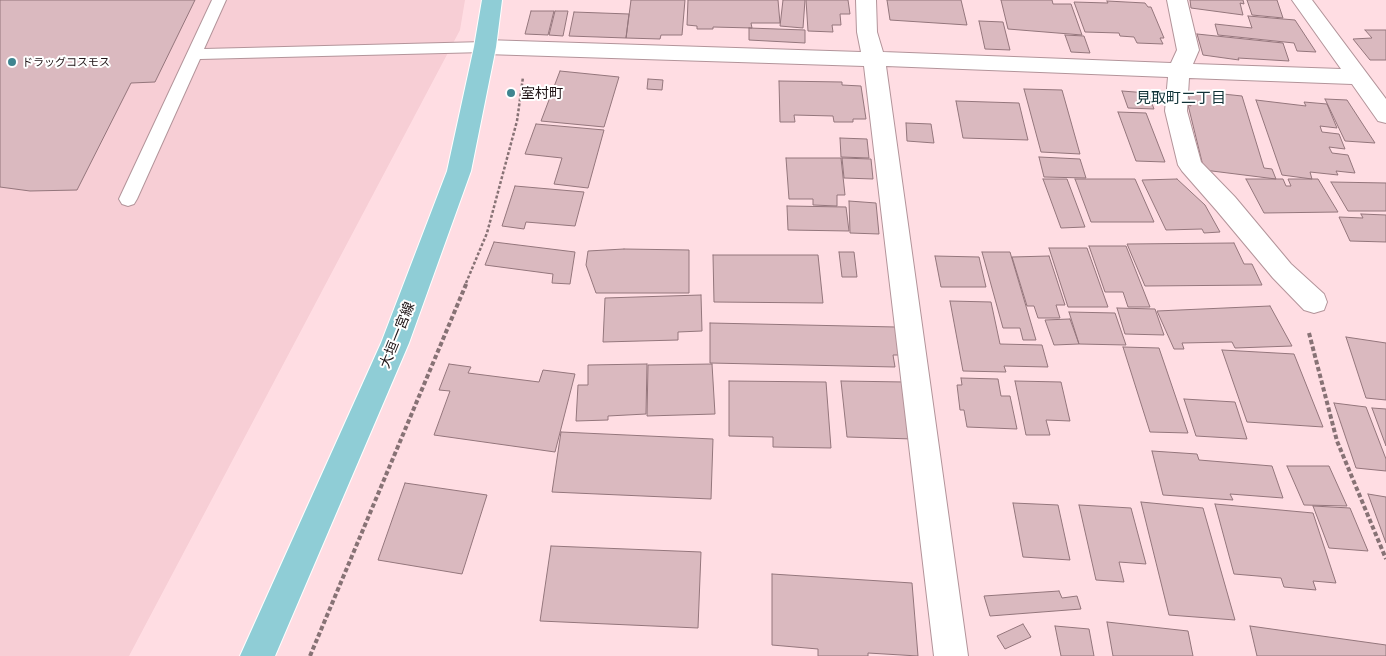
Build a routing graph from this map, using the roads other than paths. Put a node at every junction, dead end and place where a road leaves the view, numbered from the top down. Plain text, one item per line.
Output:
1 (219, 0) edge
2 (492, 0) edge
3 (866, 0) edge
4 (1176, 0) edge
5 (1302, 0) edge
6 (485, 47) junction
7 (194, 54) junction
8 (874, 59) junction
9 (1179, 70) junction
10 (1359, 77) junction
11 (1386, 115) edge
12 (128, 199) dead end
13 (1314, 302) road end
14 (257, 656) edge
15 (951, 656) edge

1 - 7 lane
2 - 6 main road, 大垣一宮線
3 - 8 street
4 - 9 street
5 - 10 street
6 - 7 lane
6 - 8 street
6 - 14 main road, 大垣一宮線
7 - 12 lane
8 - 9 street
8 - 15 street
9 - 10 street
9 - 13 street
10 - 11 street

